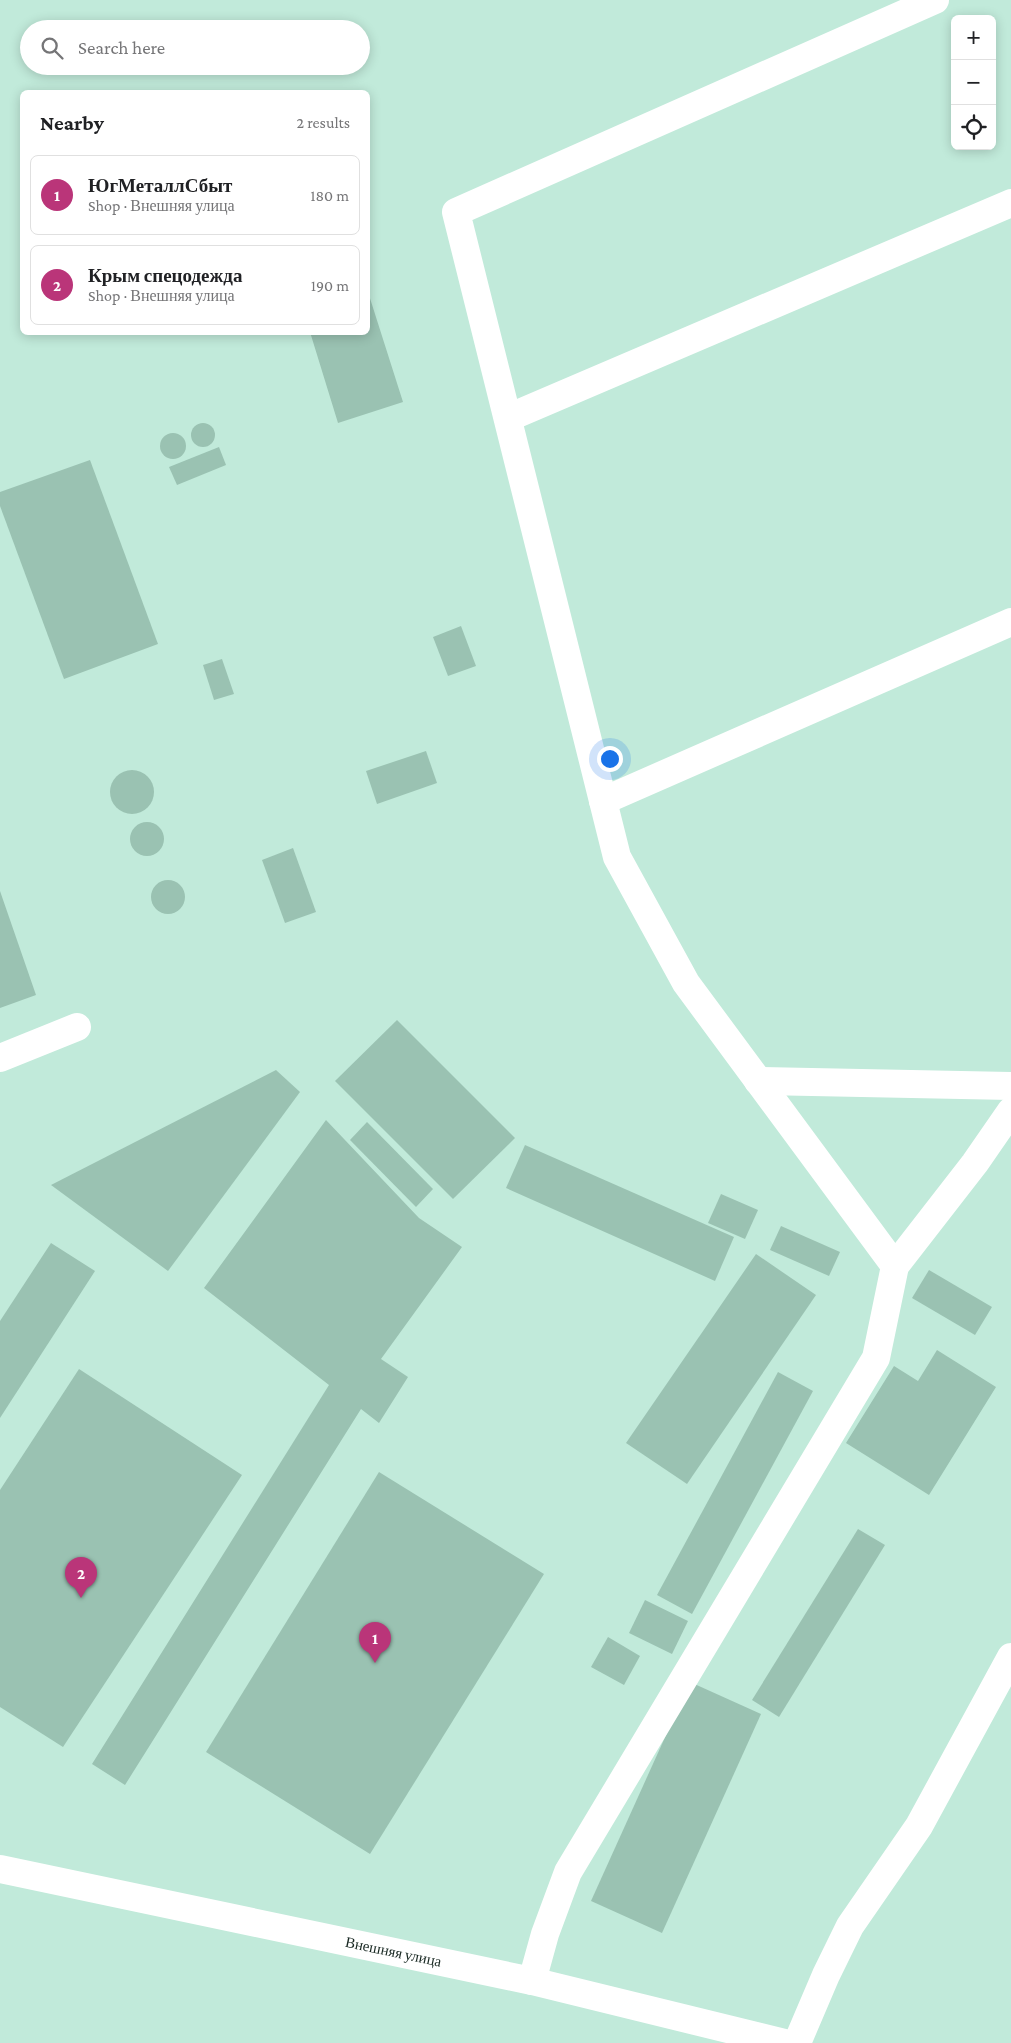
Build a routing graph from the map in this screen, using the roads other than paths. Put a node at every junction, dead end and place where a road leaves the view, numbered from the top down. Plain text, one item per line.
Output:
1 (935, 0) edge
2 (1011, 203) edge
3 (508, 418) junction
4 (1011, 622) edge
5 (603, 801) junction
6 (77, 1027) dead end
7 (0, 1058) edge
8 (758, 1080) junction
9 (1011, 1086) edge
10 (1011, 1111) edge
11 (894, 1266) junction
12 (1011, 1657) edge
13 (0, 1869) edge
14 (532, 1981) junction
15 (785, 2043) edge
16 (797, 2043) edge

1 - 3 street
2 - 3 street
3 - 5 street
4 - 5 street
5 - 8 street
6 - 7 street
8 - 9 street
8 - 11 street
10 - 11 street
11 - 14 street
12 - 16 street
13 - 14 street, Внешняя улица
14 - 15 street, Внешняя улица

